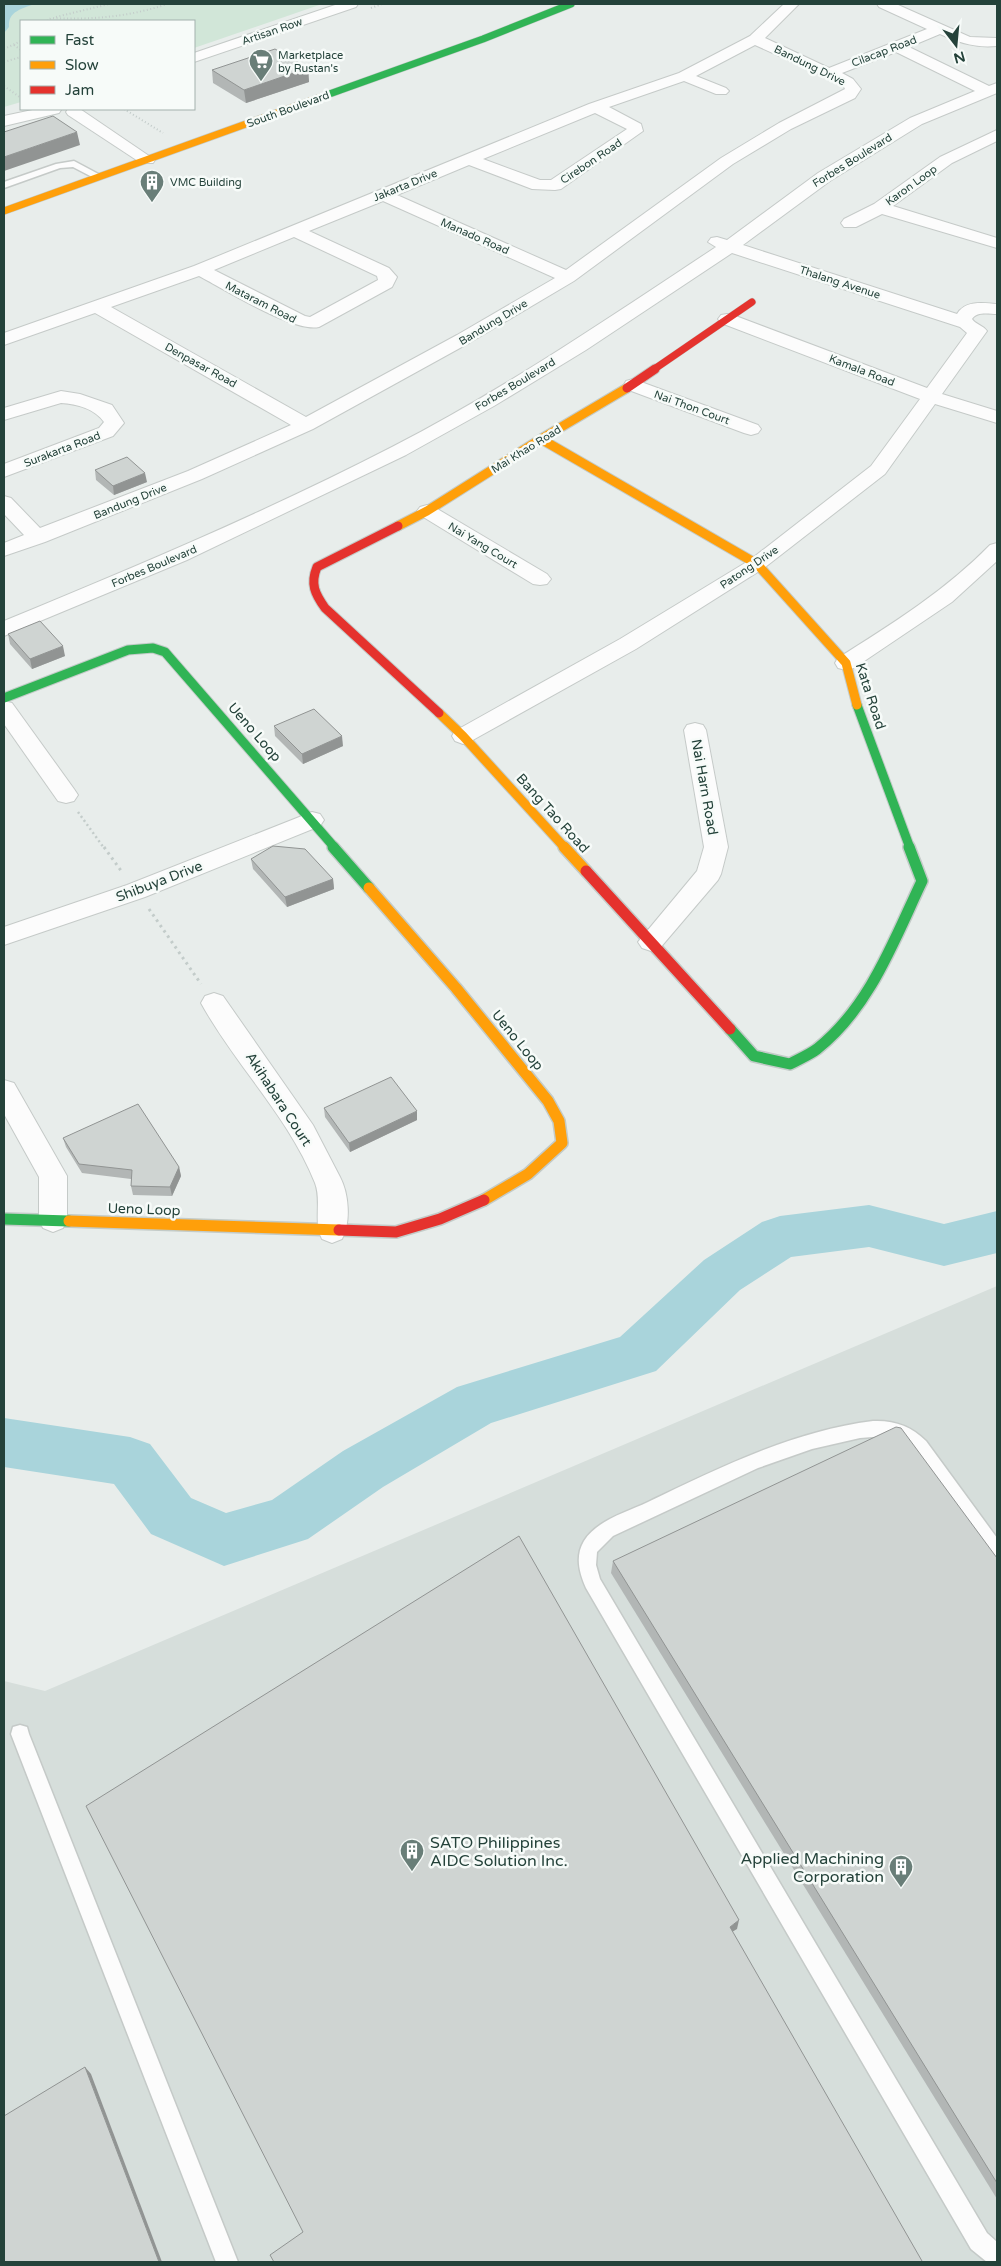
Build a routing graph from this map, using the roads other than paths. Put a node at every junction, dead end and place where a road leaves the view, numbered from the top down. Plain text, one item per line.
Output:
1 (351, 4) edge
2 (571, 4) edge
3 (792, 4) edge
4 (884, 4) edge
5 (940, 29) junction
6 (755, 39) junction
7 (997, 42) edge
8 (892, 48) junction
9 (195, 58) edge
10 (828, 73) junction
11 (684, 76) junction
12 (983, 87) edge
13 (721, 91) dead end
14 (595, 107) junction
15 (20, 110) edge
16 (48, 110) edge
17 (59, 110) edge
18 (85, 110) edge
19 (74, 112) junction
20 (4, 113) edge
21 (4, 121) edge
22 (997, 135) edge
23 (152, 141) dead end
24 (169, 145) junction
25 (147, 160) junction
26 (470, 160) junction
27 (99, 177) junction
28 (4, 185) edge
29 (382, 194) junction
30 (880, 208) junction
31 (4, 211) edge
32 (850, 223) dead end
33 (296, 232) junction
34 (729, 238) junction
35 (997, 243) edge
36 (200, 270) junction
37 (568, 277) junction
38 (752, 302) dead end
39 (96, 306) junction
40 (997, 309) edge
41 (727, 319) junction
42 (977, 324) junction
43 (4, 339) edge
44 (633, 385) junction
45 (930, 396) junction
46 (4, 414) edge
47 (997, 417) edge
48 (306, 424) junction
49 (751, 429) dead end
50 (541, 439) junction
51 (4, 471) edge
52 (4, 502) edge
53 (426, 511) junction
54 (38, 538) junction
55 (997, 549) edge
56 (4, 550) edge
57 (757, 564) junction
58 (318, 567) joint
59 (540, 579) dead end
60 (58, 588) dead end
61 (4, 629) edge
62 (846, 663) junction
63 (4, 698) edge
64 (4, 708) edge
65 (695, 730) dead end
66 (462, 736) junction
67 (66, 795) dead end
68 (312, 820) junction
69 (4, 936) edge
70 (651, 942) junction
71 (214, 1003) dead end
72 (790, 1064) joint
73 (4, 1090) edge
74 (4, 1219) edge
75 (53, 1220) junction
76 (332, 1231) junction
77 (997, 1552) edge
78 (20, 1734) dead end
79 (997, 2256) edge
80 (227, 2262) edge

1 - 9 street, Artisan Row
2 - 24 street, South Boulevard
3 - 6 street, Jakarta Drive
4 - 5 street
5 - 7 street
5 - 8 street, Cilacap Road
6 - 10 street, Bandung Drive
6 - 11 street, Jakarta Drive
8 - 10 street, Cilacap Road
8 - 12 street
10 - 37 street, Bandung Drive
11 - 13 street
11 - 14 street, Jakarta Drive
12 - 34 street, Forbes Boulevard
14 - 26 street, Jakarta Drive
14 - 26 street, Cirebon Road
15 - 20 street
16 - 21 street
17 - 19 street
18 - 19 street
19 - 25 street
22 - 30 street, Karon Loop
23 - 24 street
24 - 25 street, South Boulevard
25 - 27 street, South Boulevard
26 - 29 street, Jakarta Drive
27 - 28 lane
27 - 31 street, South Boulevard
29 - 33 street, Jakarta Drive
29 - 37 street, Manado Road
30 - 32 street
30 - 35 street, Karon Loop
33 - 36 street, Jakarta Drive
33 - 36 street, Mataram Road
34 - 42 street, Thalang Avenue
34 - 60 street, Forbes Boulevard
34 - 61 street, Forbes Boulevard
36 - 39 street, Jakarta Drive
37 - 48 street, Bandung Drive
38 - 41 street, Mai Khao Road
39 - 43 street, Jakarta Drive
39 - 48 street, Denpasar Road
40 - 42 street, Thalang Avenue
41 - 44 street, Mai Khao Road
41 - 45 street, Kamala Road
42 - 45 street, Patong Drive
44 - 49 street, Nai Thon Court
44 - 50 street, Mai Khao Road
45 - 47 street, Kamala Road
45 - 57 street, Patong Drive
46 - 51 street, Surakarta Road
48 - 54 street, Bandung Drive
50 - 53 street, Mai Khao Road
50 - 57 street, Kata Road
52 - 54 street
53 - 58 street, Mai Khao Road
53 - 59 street, Nai Yang Court
54 - 56 street, Bandung Drive
55 - 62 street
57 - 62 street, Kata Road
57 - 66 street, Patong Drive
58 - 66 street, Bang Tao Road
62 - 72 street, Kata Road
63 - 68 street, Ueno Loop
64 - 67 street
65 - 70 street, Nai Harn Road
66 - 70 street, Bang Tao Road
68 - 69 street, Shibuya Drive
68 - 76 street, Ueno Loop
70 - 72 street, Bang Tao Road
71 - 76 street, Akihabara Court
73 - 75 street
74 - 75 street, Ueno Loop
75 - 76 street, Ueno Loop
77 - 79 lane
78 - 80 lane

